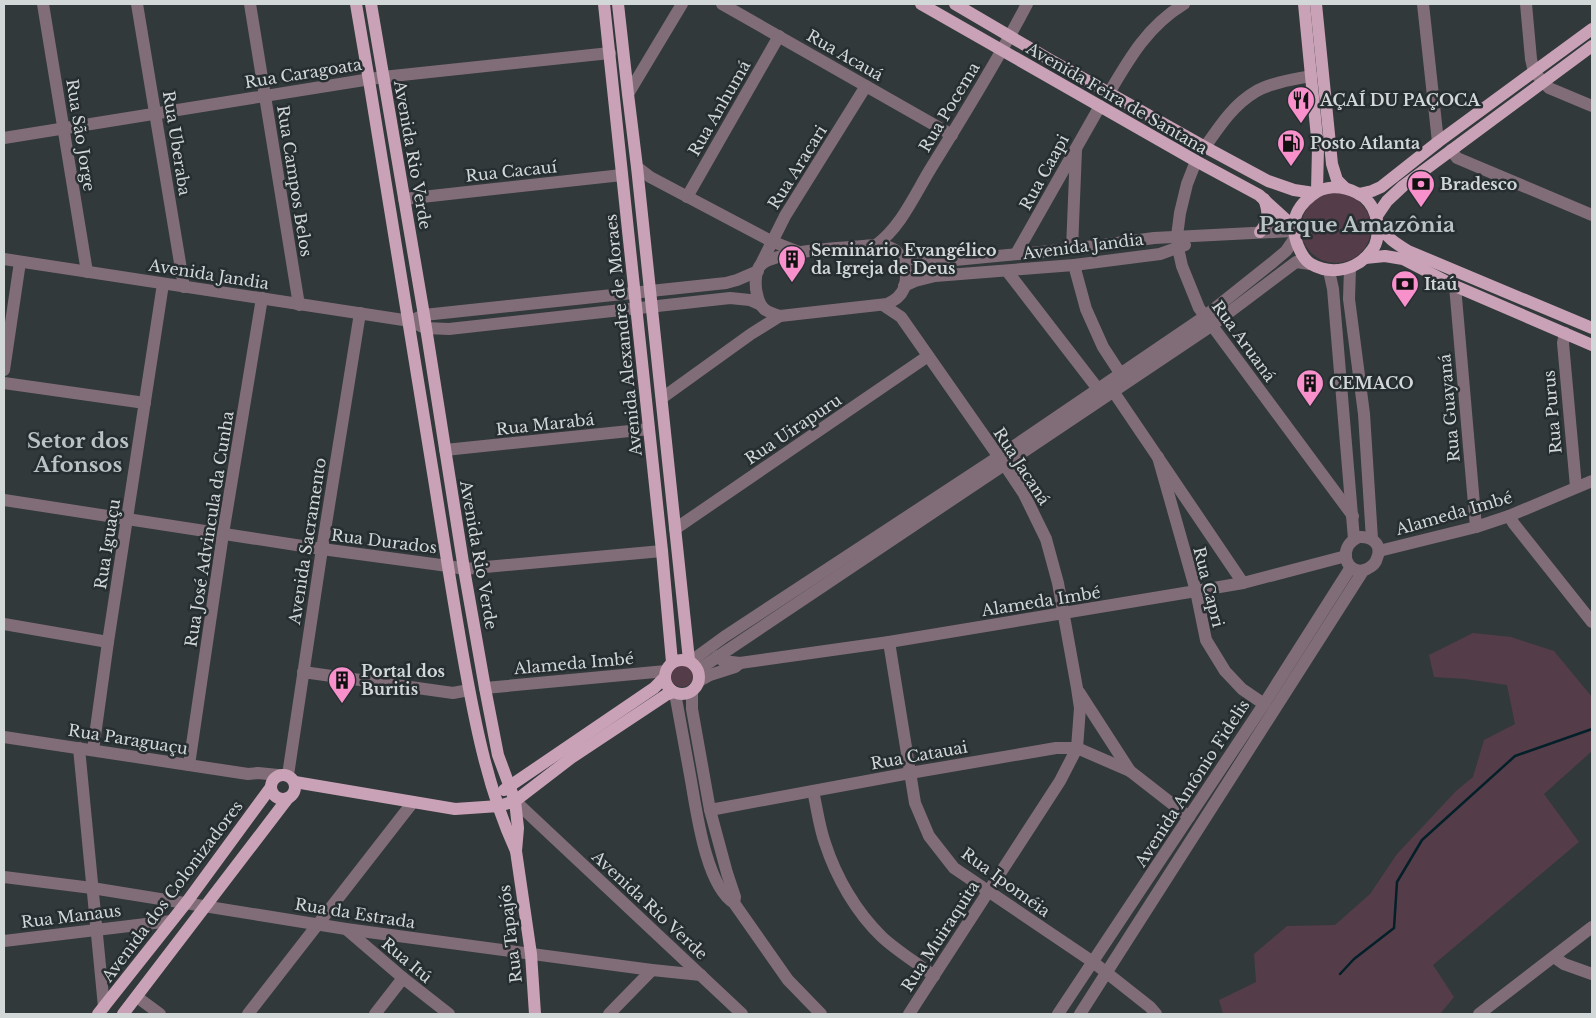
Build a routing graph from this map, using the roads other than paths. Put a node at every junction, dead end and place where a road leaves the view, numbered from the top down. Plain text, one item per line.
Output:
1 (42, 4) edge
2 (138, 4) edge
3 (250, 4) edge
4 (356, 4) edge
5 (371, 4) edge
6 (604, 4) edge
7 (618, 4) edge
8 (682, 4) edge
9 (722, 4) edge
10 (921, 4) edge
11 (956, 4) edge
12 (1027, 4) edge
13 (1184, 4) edge
14 (1304, 4) edge
15 (1316, 4) edge
16 (1423, 4) edge
17 (1526, 4) edge
18 (1592, 29) edge
19 (779, 36) junction
20 (1010, 36) junction
21 (1592, 46) edge
22 (1002, 50) junction
23 (610, 53) junction
24 (1534, 72) junction
25 (1312, 76) junction
26 (383, 77) junction
27 (368, 79) junction
28 (1543, 82) junction
29 (866, 86) junction
30 (1109, 93) junction
31 (628, 94) junction
32 (265, 96) junction
33 (1100, 106) junction
34 (1592, 106) edge
35 (155, 113) junction
36 (63, 128) junction
37 (952, 135) junction
38 (4, 138) edge
39 (1438, 142) junction
40 (1076, 147) junction
41 (1205, 148) junction
42 (1451, 150) junction
43 (1196, 161) junction
44 (637, 167) junction
45 (622, 175) junction
46 (1273, 183) junction
47 (1346, 188) junction
48 (1315, 192) junction
49 (1359, 194) junction
50 (688, 197) junction
51 (404, 199) junction
52 (1264, 199) junction
53 (1592, 215) edge
54 (1377, 221) junction
55 (897, 225) junction
56 (1294, 231) junction
57 (1260, 232) junction
58 (771, 241) junction
59 (1178, 242) junction
60 (876, 245) junction
61 (1072, 249) junction
62 (801, 252) junction
63 (898, 253) junction
64 (1016, 254) junction
65 (1364, 258) junction
66 (4, 259) edge
67 (20, 262) junction
68 (1310, 264) junction
69 (1074, 265) junction
70 (1350, 268) junction
71 (759, 269) junction
72 (1329, 270) junction
73 (1007, 271) junction
74 (87, 272) junction
75 (1270, 273) junction
76 (163, 284) junction
77 (184, 286) junction
78 (904, 286) junction
79 (1455, 286) junction
80 (650, 292) junction
81 (635, 293) junction
82 (262, 298) junction
83 (898, 298) junction
84 (299, 305) junction
85 (883, 305) junction
86 (760, 306) junction
87 (652, 307) junction
88 (636, 309) junction
89 (360, 313) junction
90 (780, 316) junction
91 (901, 317) junction
92 (410, 321) junction
93 (1208, 321) junction
94 (424, 322) junction
95 (1592, 328) edge
96 (751, 334) junction
97 (1565, 334) junction
98 (1592, 345) edge
99 (928, 356) junction
100 (4, 370) edge
101 (1120, 374) junction
102 (4, 382) edge
103 (1098, 389) junction
104 (1113, 391) junction
105 (662, 398) junction
106 (145, 403) junction
107 (1364, 414) junction
108 (1344, 416) junction
109 (649, 429) junction
110 (445, 450) junction
111 (1158, 457) junction
112 (1001, 461) junction
113 (1592, 481) edge
114 (1576, 487) junction
115 (4, 500) edge
116 (1353, 516) junction
117 (1509, 516) junction
118 (128, 519) junction
119 (1476, 527) junction
120 (675, 529) junction
121 (223, 534) junction
122 (1354, 538) junction
123 (1372, 539) junction
124 (322, 549) junction
125 (662, 551) junction
126 (1379, 551) junction
127 (1353, 565) junction
128 (448, 566) junction
129 (464, 569) junction
130 (1243, 583) junction
131 (1196, 591) junction
132 (1063, 614) junction
133 (1591, 621) edge
134 (4, 624) edge
135 (108, 642) junction
136 (889, 642) junction
137 (718, 656) junction
138 (740, 663) junction
139 (668, 670) junction
140 (303, 672) junction
141 (694, 673) junction
142 (485, 688) junction
143 (1077, 688) junction
144 (469, 690) junction
145 (674, 692) junction
146 (1264, 704) junction
147 (4, 737) edge
148 (79, 748) junction
149 (1077, 748) junction
150 (93, 750) junction
151 (189, 765) junction
152 (1130, 770) junction
153 (910, 773) junction
154 (286, 782) junction
155 (510, 786) junction
156 (813, 791) junction
157 (288, 798) junction
158 (498, 800) junction
159 (515, 801) junction
160 (414, 802) junction
161 (710, 810) junction
162 (1189, 816) junction
163 (516, 851) junction
164 (4, 878) edge
165 (92, 888) junction
166 (988, 892) junction
167 (186, 903) junction
168 (734, 903) junction
169 (205, 906) junction
170 (171, 921) junction
171 (319, 924) junction
172 (1592, 927) edge
173 (346, 929) junction
174 (97, 930) junction
175 (4, 941) edge
176 (530, 954) junction
177 (1554, 957) junction
178 (1093, 962) junction
179 (652, 970) junction
180 (1107, 973) junction
181 (1592, 974) edge
182 (702, 976) junction
183 (934, 976) junction
184 (403, 978) junction
185 (137, 997) junction
186 (101, 1011) edge
187 (123, 1014) edge
188 (160, 1014) edge
189 (248, 1014) edge
190 (375, 1014) edge
191 (449, 1014) edge
192 (535, 1014) edge
193 (609, 1014) edge
194 (742, 1014) edge
195 (821, 1014) edge
196 (909, 1014) edge
197 (1058, 1014) edge
198 (1080, 1014) edge
199 (1156, 1014) edge
200 (1479, 1014) edge

1 - 36 street, Rua São Jorge
2 - 35 street, Rua Uberaba
3 - 32 street, Rua Campos Belos
4 - 27 main road, Avenida Rio Verde
5 - 26 main road, Avenida Rio Verde
6 - 23 main road, Avenida Alexandre de Moraes
7 - 31 main road, Avenida Alexandre de Moraes
8 - 31 street
9 - 19 street, Rua Acauá
10 - 22 main road, Avenida Feira de Santana
11 - 20 main road, Avenida Feira de Santana
12 - 20 street, Rua Pocema
13 - 30 street
14 - 25 main road
15 - 47 main road
16 - 39 street
17 - 24 street
18 - 24 main road
19 - 29 street, Rua Acauá
19 - 50 street, Rua Anhumá
20 - 22 street, Rua Pocema
20 - 30 main road, Avenida Feira de Santana
21 - 28 main road
22 - 33 main road, Avenida Feira de Santana
22 - 37 street, Rua Pocema
23 - 26 street, Rua Caragoata
23 - 45 main road, Avenida Alexandre de Moraes
24 - 28 street
24 - 39 main road
25 - 41 street
25 - 48 main road
26 - 27 street, Rua Caragoata
26 - 51 main road, Avenida Rio Verde
27 - 32 street, Rua Caragoata
27 - 92 main road, Avenida Rio Verde
28 - 34 street
28 - 42 main road
29 - 37 street, Rua Acauá
29 - 58 street, Rua Aracari
30 - 41 main road, Avenida Feira de Santana
31 - 44 main road, Avenida Alexandre de Moraes
32 - 35 street, Rua Caragoata
32 - 84 street, Rua Campos Belos
33 - 40 street, Rua Caapi
33 - 43 main road, Avenida Feira de Santana
35 - 36 street, Rua Caragoata
35 - 77 street, Rua Uberaba
36 - 38 street, Rua Caragoata
36 - 74 street, Rua São Jorge
37 - 55 street, Rua Pocema
39 - 49 main road
40 - 61 street
40 - 64 street, Rua Caapi
41 - 46 main road, Avenida Feira de Santana
42 - 53 street
42 - 54 main road
43 - 52 main road, Avenida Feira de Santana
43 - 59 street, Rua Aruaná
44 - 50 street
44 - 80 main road, Avenida Alexandre de Moraes
45 - 51 street, Rua Cacauí
45 - 81 main road, Avenida Alexandre de Moraes
46 - 48 main road, Avenida Feira de Santana
46 - 52 main road
47 - 48 main road
47 - 49 main road
48 - 56 main road
49 - 54 main road
50 - 58 street
51 - 94 main road, Avenida Rio Verde
52 - 56 main road, Avenida Feira de Santana
52 - 57 main road
54 - 65 main road
54 - 95 main road
55 - 60 street, Rua Pocema
55 - 63 street, Rua Pocema
56 - 57 street, Avenida Jandia
56 - 68 main road
56 - 75 street
57 - 59 street, Avenida Jandia
58 - 62 street
58 - 71 street, Rua Aracari
59 - 61 street, Avenida Jandia
59 - 69 street, Avenida Jandia
59 - 93 street, Rua Aruaná
60 - 62 street, Avenida Jandia
60 - 63 street, Avenida Jandia
61 - 64 street, Avenida Jandia
62 - 71 street, Avenida Jandia
63 - 64 street, Avenida Jandia
63 - 78 street, Rua Pocema
65 - 70 main road
65 - 79 main road
66 - 67 street, Avenida Jandia
67 - 74 street, Avenida Jandia
67 - 100 street
68 - 72 main road
68 - 75 street
69 - 73 street, Avenida Jandia
69 - 101 street
70 - 72 main road
70 - 107 street
71 - 80 street, Avenida Jandia
71 - 86 street
72 - 108 street
73 - 78 street, Avenida Jandia
73 - 103 street
74 - 76 street, Avenida Jandia
75 - 93 street
76 - 77 street, Avenida Jandia
76 - 106 street, Rua Iguaçu
77 - 82 street, Avenida Jandia
78 - 83 street
79 - 97 main road
79 - 119 street, Rua Guayaná
80 - 81 street, Avenida Jandia
80 - 87 main road, Avenida Alexandre de Moraes
81 - 88 main road, Avenida Alexandre de Moraes
81 - 94 street, Avenida Jandia
82 - 84 street, Avenida Jandia
82 - 121 street, Rua José Advincula da Cunha
83 - 85 street
83 - 91 street, Rua Jacaná
84 - 89 street, Avenida Jandia
85 - 90 street
85 - 91 street, Rua Jacaná
86 - 87 street, Avenida Jandia
86 - 90 street, Avenida Jandia
86 - 96 street
87 - 88 street, Avenida Jandia
87 - 105 main road, Avenida Alexandre de Moraes
88 - 94 street, Avenida Jandia
88 - 109 main road, Avenida Alexandre de Moraes
89 - 92 street, Avenida Jandia
89 - 124 street, Avenida Sacramento
90 - 96 street
91 - 99 street, Rua Jacaná
92 - 94 street, Avenida Jandia
92 - 128 main road, Avenida Rio Verde
93 - 101 street
93 - 104 street
93 - 116 street, Rua Aruaná
94 - 110 main road, Avenida Rio Verde
96 - 105 street
97 - 98 main road
97 - 114 street, Rua Purus
99 - 112 street, Rua Jacaná
99 - 120 street, Rua Uirapuru
101 - 103 street
102 - 106 street
103 - 112 street
104 - 111 street, Rua Capri
104 - 112 street
105 - 120 main road, Avenida Alexandre de Moraes
106 - 118 street, Rua Iguaçu
107 - 108 street
107 - 123 street
108 - 116 street
109 - 110 street, Rua Marabá
109 - 125 main road, Avenida Alexandre de Moraes
110 - 129 main road, Avenida Rio Verde
111 - 130 street, Rua Capri
111 - 131 street, Rua Capri
112 - 132 street, Rua Jacaná
112 - 137 street
112 - 141 street
113 - 114 street, Alameda Imbé
114 - 117 street, Alameda Imbé
115 - 118 street, Rua Durados
116 - 122 street
117 - 119 street, Alameda Imbé
117 - 133 street
118 - 121 street, Rua Durados
118 - 135 street, Rua Iguaçu
119 - 126 street, Alameda Imbé
120 - 141 main road, Avenida Alexandre de Moraes
121 - 124 street, Rua Durados
121 - 151 street, Rua José Advincula da Cunha
122 - 123 street
122 - 127 street
123 - 126 street
124 - 128 street, Rua Durados
124 - 140 street, Avenida Sacramento
125 - 129 street
125 - 139 main road, Avenida Alexandre de Moraes
126 - 127 street
127 - 130 street, Alameda Imbé
127 - 146 street, Avenida Antônio Fidelis
127 - 180 street, Avenida Antônio Fidelis
128 - 129 street, Rua Durados
128 - 144 main road, Avenida Rio Verde
129 - 142 main road, Avenida Rio Verde
130 - 131 street, Alameda Imbé
131 - 132 street, Alameda Imbé
131 - 146 street, Rua Capri
132 - 136 street, Alameda Imbé
132 - 143 street, Rua Jacaná
134 - 135 street
135 - 150 street, Rua Iguaçu
136 - 138 street, Alameda Imbé
136 - 153 street, Rua Ipoméia
137 - 138 street, Alameda Imbé
137 - 141 street
138 - 141 street, Alameda Imbé
139 - 141 main road
139 - 142 street, Alameda Imbé
139 - 145 main road
139 - 155 main road, Rua Paraguaçu
140 - 144 street
140 - 154 street, Avenida Sacramento
141 - 145 main road
141 - 161 street, Avenida Alexandre de Moraes
142 - 155 main road, Avenida Rio Verde
143 - 149 street, Rua Muiraquita
143 - 152 street, Rua Jacaná
144 - 158 main road, Avenida Rio Verde
145 - 159 main road
145 - 168 street, Avenida Alexandre de Moraes
146 - 162 street, Avenida Antônio Fidelis
147 - 148 street, Rua Paraguaçu
148 - 150 street, Rua Paraguaçu
148 - 165 street
149 - 152 street, Rua Catauai
149 - 153 street, Rua Catauai
149 - 166 street, Rua Muiraquita
150 - 151 street, Rua Paraguaçu
151 - 154 street, Rua Paraguaçu
152 - 162 street, Rua Jacaná
153 - 156 street, Rua Catauai
153 - 166 street, Rua Ipoméia
154 - 157 main road
154 - 157 main road
154 - 160 main road, Rua Paraguaçu
154 - 167 main road, Avenida dos Colonizadores
155 - 158 main road, Rua Paraguaçu
155 - 159 main road, Avenida Rio Verde
156 - 161 street, Rua Catauai
156 - 183 street
157 - 169 main road
158 - 159 main road
158 - 160 main road, Rua Paraguaçu
158 - 163 main road, Rua Tapajós
159 - 163 main road, Rua Tapajós
159 - 182 street, Avenida Rio Verde
160 - 171 street
161 - 168 street, Avenida Alexandre de Moraes
162 - 178 street, Avenida Antônio Fidelis
163 - 176 main road, Rua Tapajós
164 - 165 street, Rua da Estrada
165 - 167 street, Rua da Estrada
165 - 174 street
166 - 178 street, Rua Ipoméia
166 - 183 street, Rua Muiraquita
167 - 169 street, Rua da Estrada
167 - 170 main road, Avenida dos Colonizadores
168 - 195 street, Avenida Alexandre de Moraes
169 - 171 street, Rua da Estrada
169 - 185 main road
170 - 174 street, Rua Manaus
170 - 186 main road, Avenida dos Colonizadores
171 - 173 street, Rua da Estrada
171 - 189 street
172 - 177 street
173 - 176 street, Rua da Estrada
173 - 184 street, Rua Itú
174 - 175 street, Rua Manaus
174 - 186 street
176 - 179 street, Rua da Estrada
176 - 192 main road, Rua Tapajós
177 - 181 street
177 - 200 street
178 - 180 street, Rua Ipoméia
178 - 197 street, Avenida Antônio Fidelis
179 - 182 street, Rua da Estrada
179 - 193 street
180 - 198 street, Avenida Antônio Fidelis
180 - 199 street, Rua Ipoméia
182 - 194 street, Avenida Rio Verde
183 - 196 street, Rua Muiraquita
184 - 190 street
184 - 191 street, Rua Itú
185 - 187 main road
185 - 188 street

